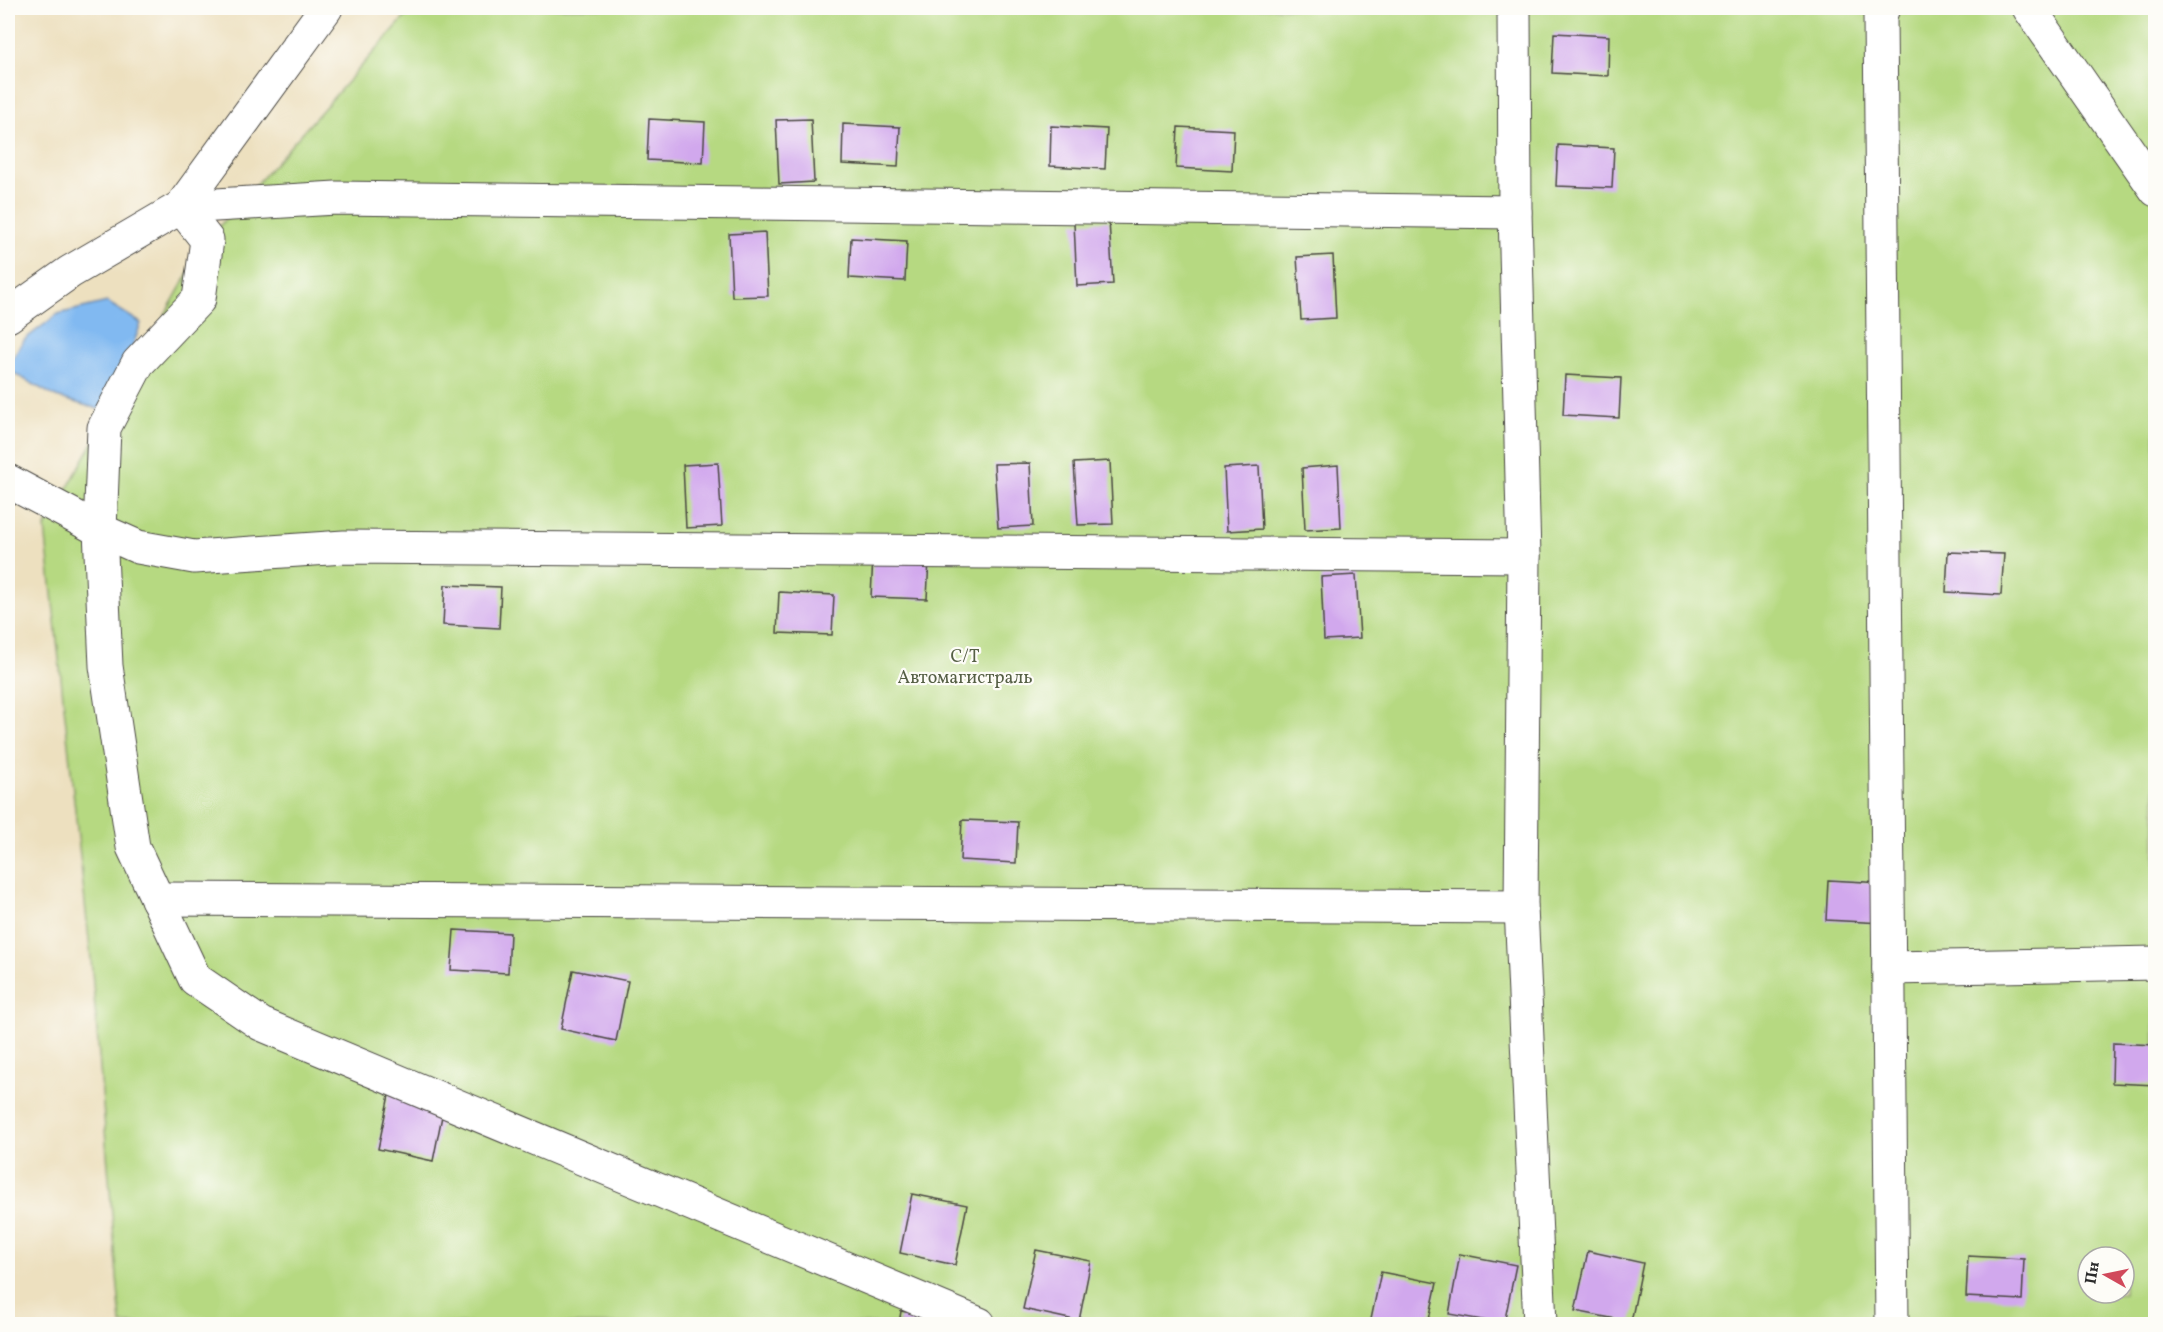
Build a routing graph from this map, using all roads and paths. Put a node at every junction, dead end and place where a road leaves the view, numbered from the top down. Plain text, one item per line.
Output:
1 (326, 8) edge
2 (1514, 8) edge
3 (1883, 8) edge
4 (2029, 8) edge
5 (2156, 190) edge
6 (181, 207) junction
7 (1515, 212) junction
8 (8, 316) edge
9 (8, 481) edge
10 (100, 530) junction
11 (1524, 556) junction
12 (157, 899) junction
13 (1521, 907) junction
14 (2156, 963) edge
15 (1889, 968) junction
16 (979, 1324) edge
17 (1540, 1324) edge
18 (1892, 1324) edge

1 - 6 lane
2 - 7 lane
3 - 15 lane
4 - 5 lane
6 - 7 lane
6 - 8 lane
6 - 10 lane
7 - 11 lane
9 - 10 lane
10 - 11 lane
10 - 12 lane
11 - 13 lane
12 - 13 lane
12 - 16 lane
13 - 17 lane
14 - 15 lane
15 - 18 lane

